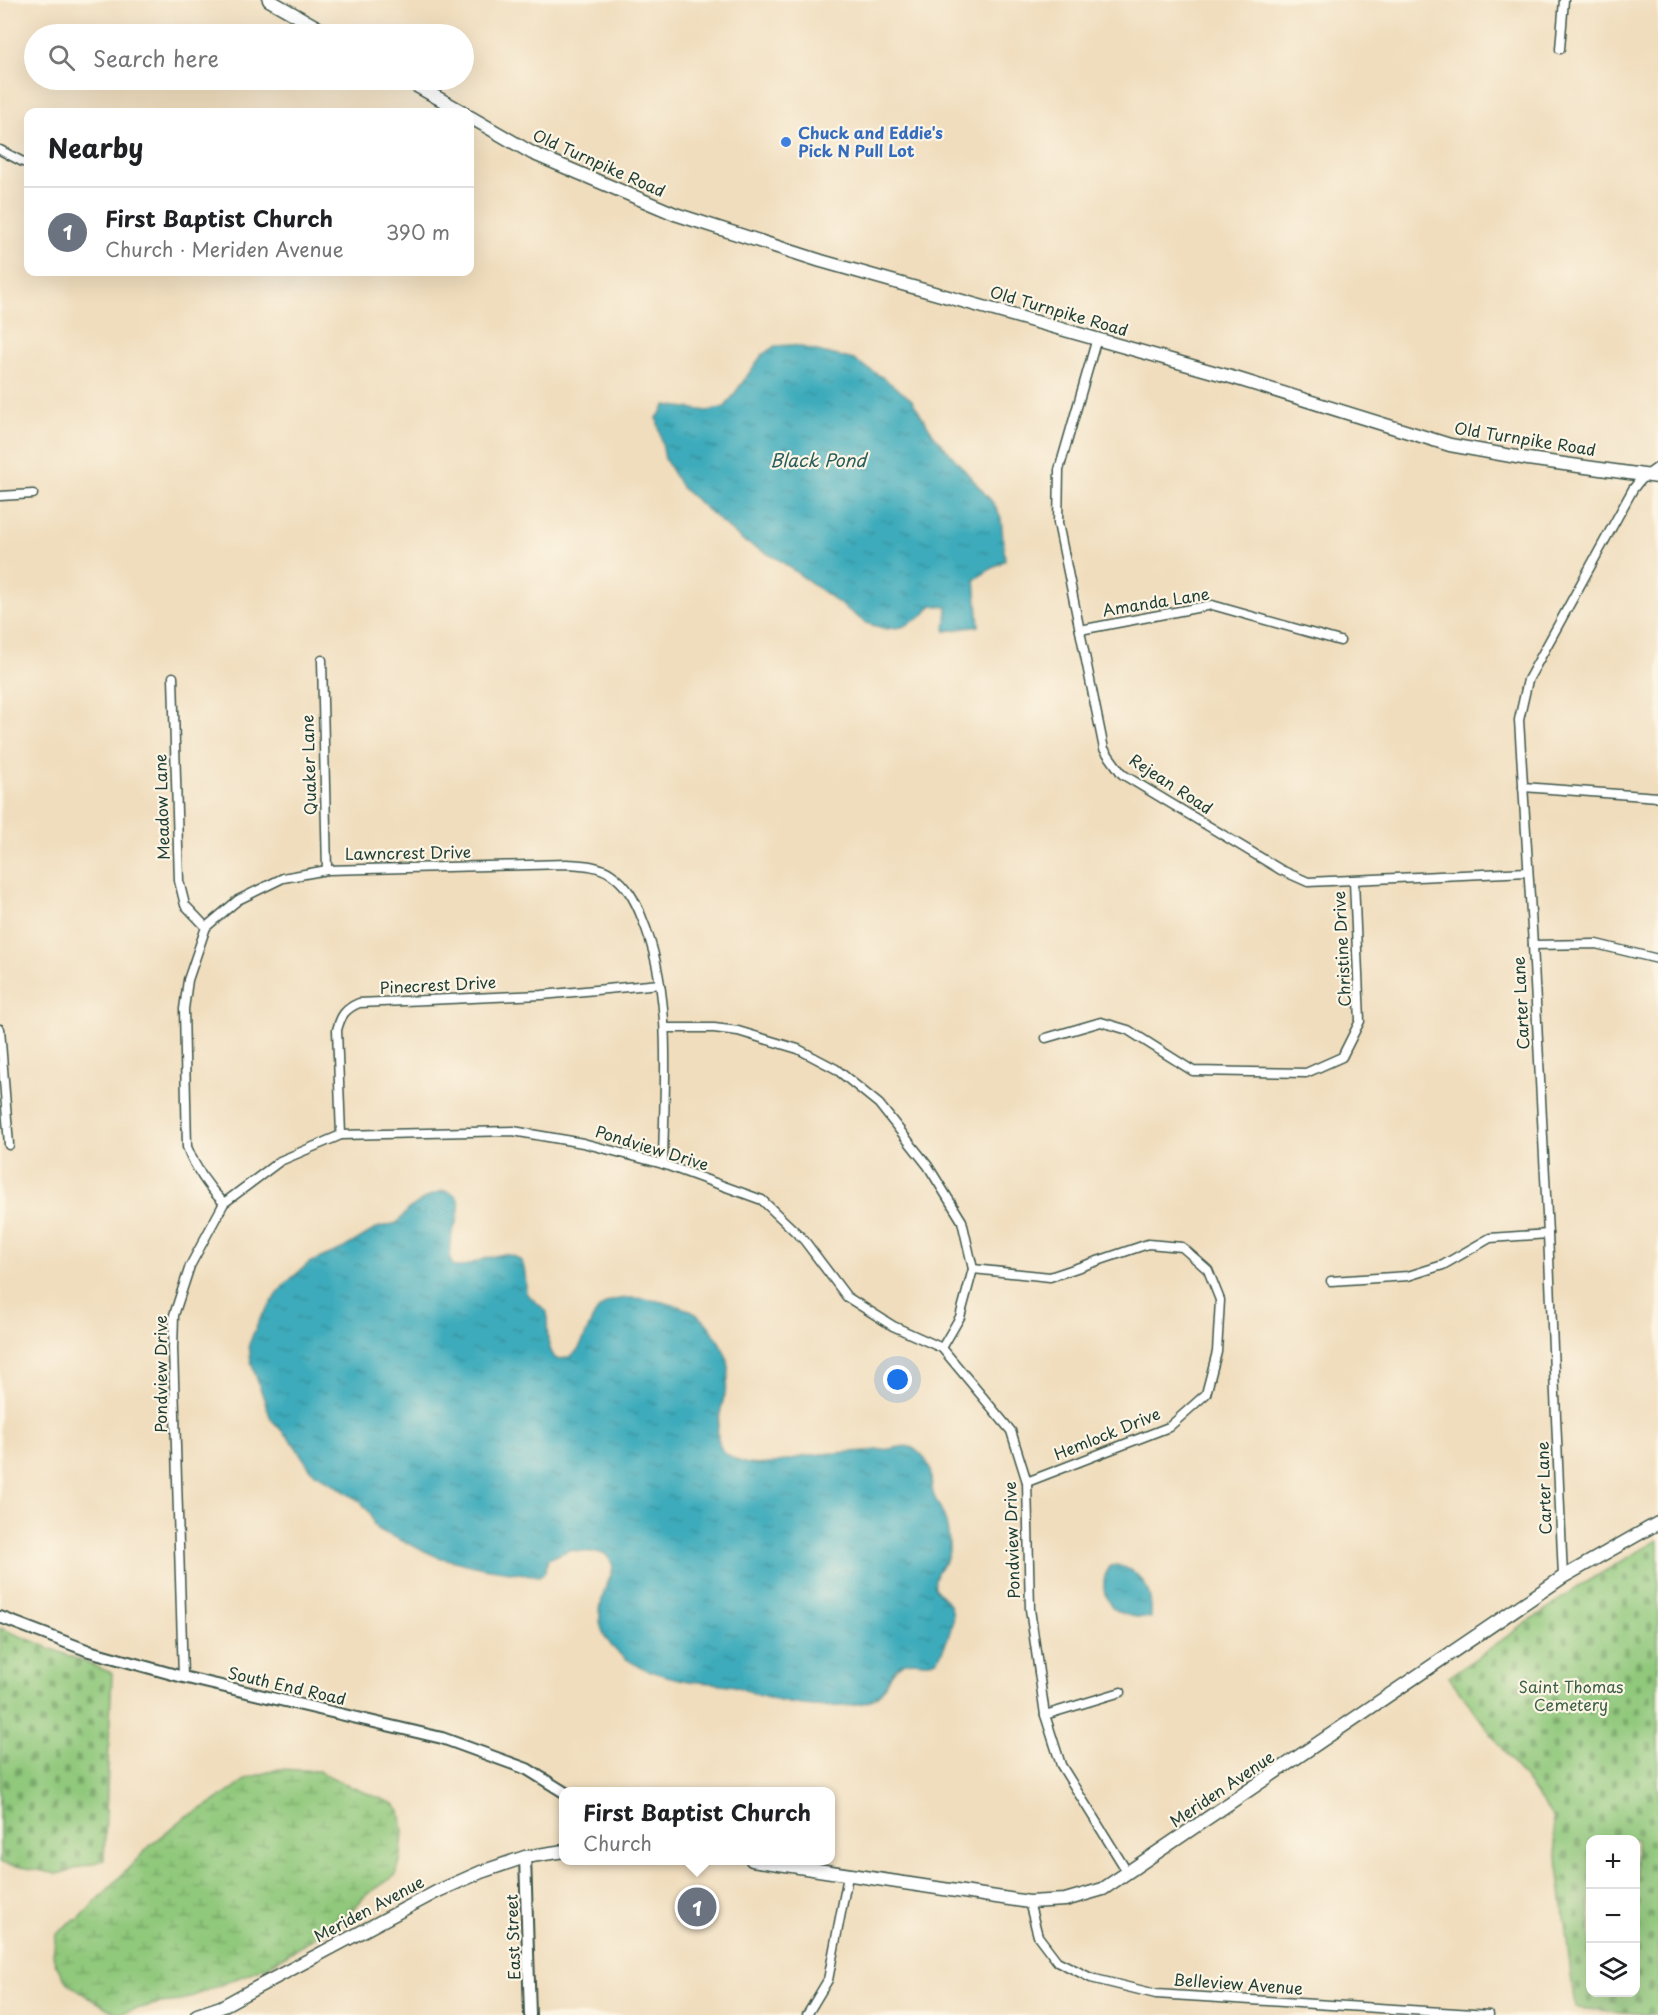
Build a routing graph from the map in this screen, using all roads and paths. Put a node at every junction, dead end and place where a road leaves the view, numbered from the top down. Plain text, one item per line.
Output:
1 (270, 0) edge
2 (1564, 0) edge
3 (312, 24) edge
4 (1560, 49) dead end
5 (424, 90) edge
6 (456, 108) edge
7 (474, 119) edge
8 (0, 150) edge
9 (23, 162) dead end
10 (1096, 338) junction
11 (1658, 467) edge
12 (1652, 476) edge
13 (33, 494) dead end
14 (0, 496) edge
15 (1080, 630) junction
16 (1340, 641) dead end
17 (322, 660) dead end
18 (173, 677) dead end
19 (1523, 787) junction
20 (1658, 797) edge
21 (327, 870) junction
22 (1528, 872) junction
23 (1354, 881) junction
24 (206, 927) junction
25 (1533, 945) junction
26 (1658, 959) edge
27 (660, 984) junction
28 (665, 1028) junction
29 (0, 1029) edge
30 (1046, 1038) dead end
31 (341, 1135) junction
32 (9, 1145) dead end
33 (663, 1164) junction
34 (224, 1203) junction
35 (1548, 1234) junction
36 (973, 1269) junction
37 (1331, 1281) dead end
38 (942, 1348) junction
39 (1027, 1482) junction
40 (1658, 1523) edge
41 (1563, 1577) junction
42 (0, 1617) edge
43 (183, 1677) junction
44 (1121, 1692) dead end
45 (1045, 1715) junction
46 (559, 1789) edge
47 (559, 1852) edge
48 (525, 1857) junction
49 (782, 1865) edge
50 (1128, 1873) junction
51 (848, 1876) junction
52 (1029, 1902) junction
53 (197, 2015) edge
54 (530, 2015) edge
55 (807, 2015) edge
56 (1489, 2015) edge

1 - 3 main road
2 - 4 street
5 - 6 main road
7 - 10 main road, Old Turnpike Road
8 - 9 street
10 - 12 main road, Old Turnpike Road
10 - 15 street, Rejean Road
11 - 12 street, Carter Lane
12 - 19 street, Carter Lane
13 - 14 street
15 - 16 street, Amanda Lane
15 - 23 street, Rejean Road
17 - 21 street, Quaker Lane
18 - 24 street, Meadow Lane
19 - 20 street
19 - 22 street, Carter Lane
21 - 24 street, Lawncrest Drive
21 - 27 street, Lawncrest Drive
22 - 23 street, Rejean Road
22 - 25 street, Carter Lane
23 - 30 street, Christine Drive
24 - 34 street
25 - 26 street
25 - 35 street, Carter Lane
27 - 28 street, Lawncrest Drive
27 - 31 street, Pinecrest Drive
28 - 33 street, Lawncrest Drive
28 - 36 street
29 - 32 street
31 - 33 street, Pondview Drive
31 - 34 street, Pondview Drive
33 - 38 street, Pondview Drive
34 - 43 street, Pondview Drive
35 - 37 street
35 - 41 street, Carter Lane
36 - 38 street
36 - 39 street, Hemlock Drive
38 - 39 street, Pondview Drive
39 - 45 street, Pondview Drive
40 - 41 main road, Meriden Avenue
41 - 50 main road, Meriden Avenue
42 - 43 street, South End Road
43 - 46 street, South End Road
44 - 45 street
45 - 50 street, Pondview Drive
47 - 48 main road, Meriden Avenue
48 - 53 main road, Meriden Avenue
48 - 54 street, East Street
49 - 51 main road, Meriden Avenue
50 - 52 main road, Meriden Avenue
51 - 52 main road, Meriden Avenue
51 - 55 street
52 - 56 street, Belleview Avenue

